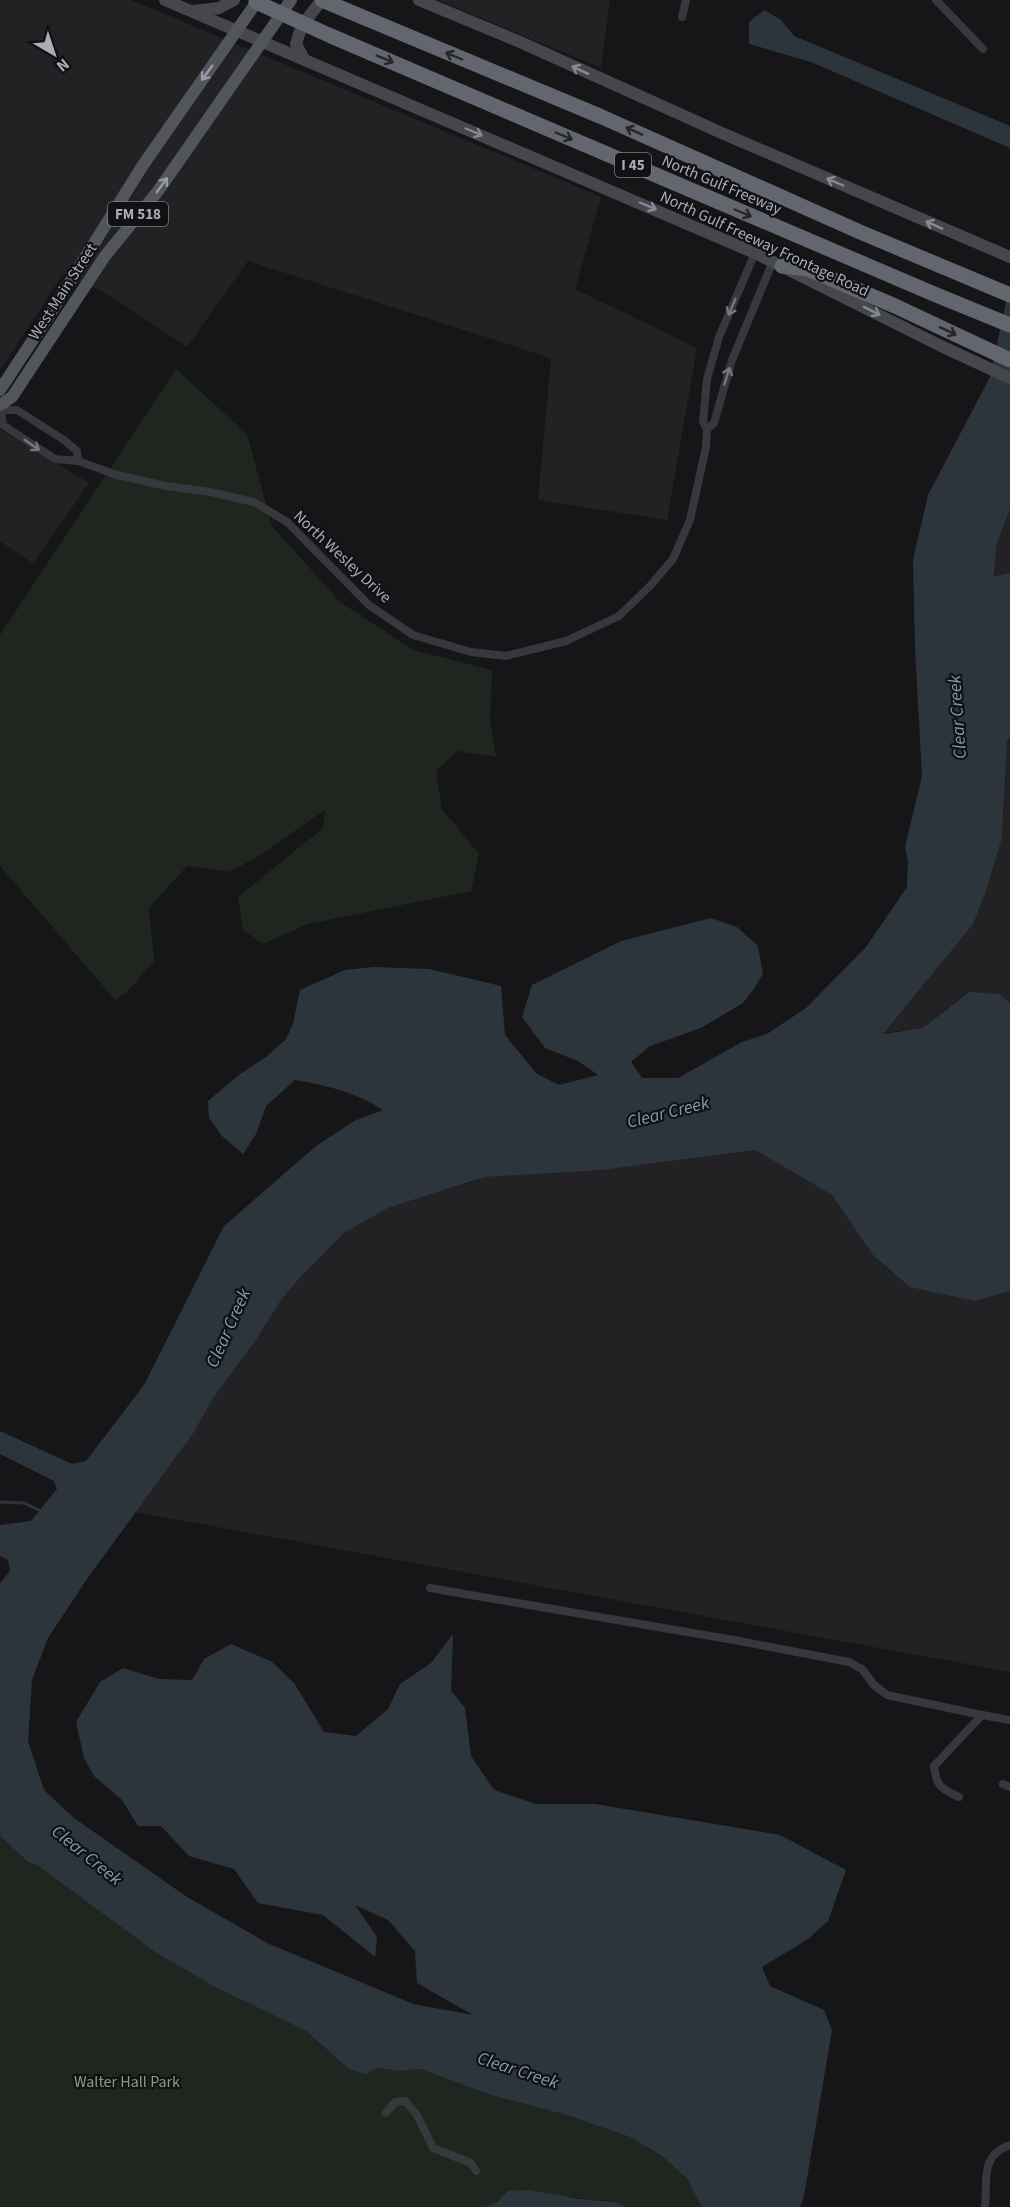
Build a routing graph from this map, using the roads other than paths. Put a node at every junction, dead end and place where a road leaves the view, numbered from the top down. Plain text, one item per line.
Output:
1 (165, 0) edge
2 (234, 0) edge
3 (291, 0) edge
4 (322, 0) edge
5 (419, 0) edge
6 (686, 0) edge
7 (936, 0) edge
8 (255, 1) edge
9 (192, 12) junction
10 (682, 17) dead end
11 (237, 30) junction
12 (263, 42) junction
13 (983, 49) dead end
14 (304, 59) junction
15 (755, 253) junction
16 (1010, 257) edge
17 (777, 264) junction
18 (965, 277) junction
19 (1010, 282) edge
20 (1010, 295) edge
21 (1010, 325) edge
22 (1010, 360) edge
23 (1010, 378) edge
24 (0, 390) edge
25 (0, 409) edge
26 (707, 429) junction
27 (78, 461) junction
28 (430, 1588) dead end
29 (981, 1715) junction
30 (1010, 1720) edge
31 (959, 1797) dead end
32 (386, 2113) dead end
33 (1010, 2145) edge
34 (476, 2171) dead end
35 (985, 2207) edge

1 - 9 main road, North Gulf Freeway Frontage Road
2 - 9 main road
3 - 12 main road, FM 518
4 - 14 main road
18 -> 4 highway, North Gulf Freeway / I 45
16 -> 5 main road
6 - 10 street
7 - 13 street
8 - 11 main road, FM 518
8 -> 21 highway, North Gulf Freeway / I 45, bridge
9 - 11 main road, North Gulf Freeway Frontage Road
11 - 12 main road, North Gulf Freeway Frontage Road
11 -> 24 main road, West Main Street / FM 518
12 - 14 main road, North Gulf Freeway Frontage Road
25 -> 12 main road, West Main Street / FM 518
14 -> 15 main road, North Gulf Freeway Frontage Road
15 - 17 main road, North Gulf Freeway Frontage Road
15 -> 26 street, North Wesley Drive
17 -> 22 highway
17 -> 23 main road, North Gulf Freeway Frontage Road
26 -> 17 street, North Wesley Drive
18 - 19 highway
18 - 20 highway, North Gulf Freeway / I 45
25 - 27 street
25 -> 27 street, North Wesley Drive
26 - 27 street, North Wesley Drive
28 - 29 street
29 - 30 street
29 - 31 street
32 - 34 street
33 - 35 street

